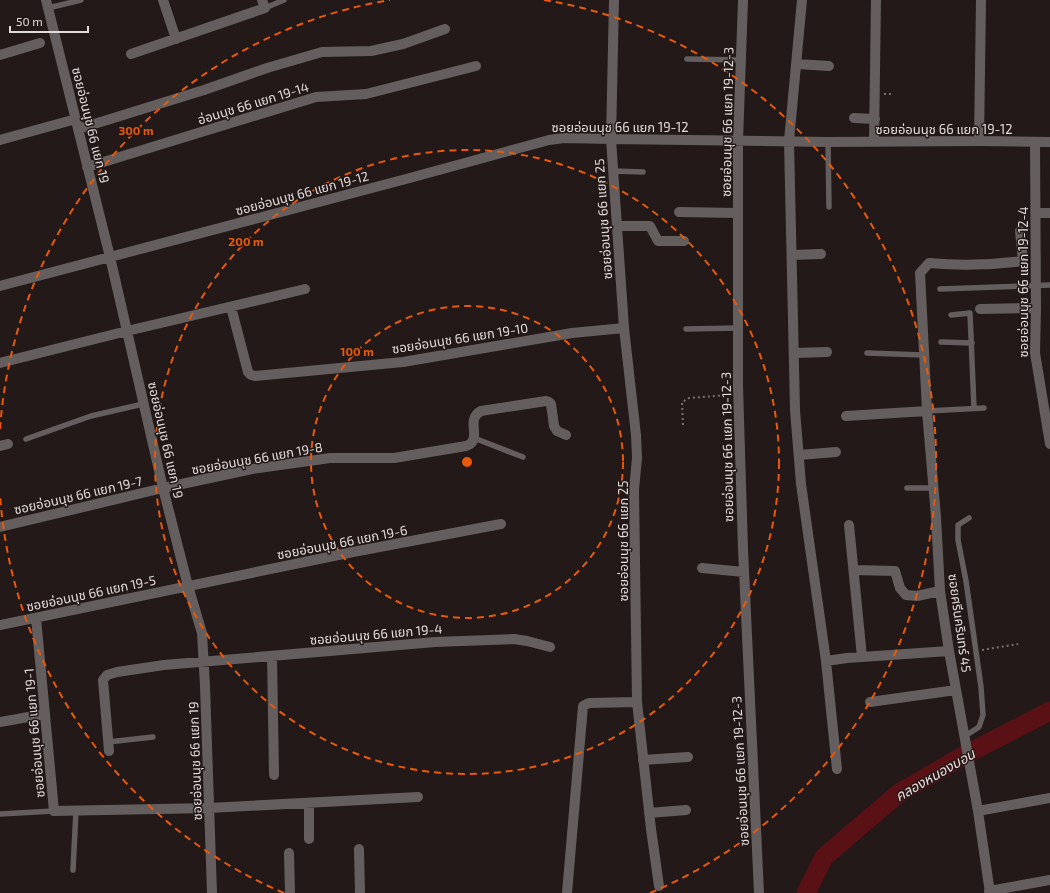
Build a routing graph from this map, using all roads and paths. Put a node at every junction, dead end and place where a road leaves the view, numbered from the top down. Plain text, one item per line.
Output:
1 (81, 0) edge
2 (163, 0) edge
3 (284, 0) edge
4 (614, 0) edge
5 (743, 0) edge
6 (802, 0) edge
7 (876, 0) edge
8 (981, 0) edge
9 (48, 4) edge
10 (264, 4) edge
11 (446, 30) dead end
12 (56, 38) junction
13 (176, 39) junction
14 (131, 54) dead end
15 (0, 55) edge
16 (687, 59) dead end
17 (741, 60) junction
18 (797, 64) junction
19 (476, 66) dead end
20 (829, 66) dead end
21 (854, 118) dead end
22 (874, 119) junction
23 (77, 124) junction
24 (611, 139) junction
25 (0, 140) edge
26 (738, 141) junction
27 (789, 141) junction
28 (979, 141) junction
29 (828, 142) junction
30 (874, 142) junction
31 (1050, 142) edge
32 (1034, 143) junction
33 (88, 167) junction
34 (613, 171) junction
35 (643, 172) dead end
36 (829, 207) dead end
37 (679, 212) dead end
38 (738, 213) junction
39 (1036, 213) junction
40 (1050, 213) edge
41 (617, 226) junction
42 (1020, 231) dead end
43 (684, 240) dead end
44 (821, 254) dead end
45 (792, 255) junction
46 (110, 257) junction
47 (1036, 285) junction
48 (1050, 285) edge
49 (0, 286) edge
50 (940, 288) dead end
51 (305, 289) dead end
52 (231, 307) junction
53 (1036, 308) junction
54 (980, 309) dead end
55 (951, 315) dead end
56 (624, 328) junction
57 (738, 328) junction
58 (686, 329) dead end
59 (127, 331) junction
60 (941, 342) dead end
61 (972, 343) junction
62 (827, 352) dead end
63 (795, 353) junction
64 (867, 353) dead end
65 (924, 355) junction
66 (0, 363) edge
67 (738, 395) junction
68 (143, 404) junction
69 (974, 408) junction
70 (984, 408) dead end
71 (927, 411) junction
72 (1047, 411) edge
73 (846, 416) dead end
74 (684, 425) dead end
75 (566, 435) dead end
76 (474, 438) junction
77 (26, 439) dead end
78 (1050, 444) edge
79 (836, 452) dead end
80 (798, 455) junction
81 (523, 457) dead end
82 (163, 488) junction
83 (907, 488) dead end
84 (933, 488) junction
85 (969, 518) dead end
86 (501, 524) dead end
87 (849, 525) dead end
88 (0, 527) edge
89 (702, 568) dead end
90 (854, 570) junction
91 (744, 572) junction
92 (188, 586) junction
93 (940, 591) junction
94 (36, 618) junction
95 (0, 625) edge
96 (1018, 644) dead end
97 (550, 647) dead end
98 (949, 651) junction
99 (977, 651) junction
100 (272, 656) junction
101 (862, 657) junction
102 (204, 661) junction
103 (826, 661) junction
104 (956, 690) junction
105 (637, 702) junction
106 (870, 702) dead end
107 (45, 714) junction
108 (0, 722) edge
109 (965, 736) junction
110 (153, 737) dead end
111 (108, 746) joint
112 (688, 757) dead end
113 (643, 760) junction
114 (837, 769) dead end
115 (274, 775) dead end
116 (418, 797) dead end
117 (1050, 798) edge
118 (309, 803) junction
119 (209, 808) junction
120 (686, 810) dead end
121 (978, 810) junction
122 (54, 811) junction
123 (76, 811) junction
124 (649, 813) junction
125 (0, 814) edge
126 (309, 839) dead end
127 (359, 849) dead end
128 (289, 853) dead end
129 (73, 870) dead end
130 (1050, 880) edge
131 (659, 886) dead end
132 (990, 892) edge
133 (212, 893) edge
134 (290, 893) edge
135 (360, 893) edge
136 (567, 893) edge
137 (759, 893) edge

1 - 9 lane
2 - 13 street
3 - 10 lane
4 - 24 street, ซอยอ่อนนุช 66 แยก 25
5 - 17 street, ซอยอ่อนนุช 66 แยก 19-12-3
6 - 18 street
7 - 22 street
8 - 28 street
9 - 12 street, ซอยอ่อนนุช 66 แยก 19
10 - 13 street
11 - 23 street
12 - 15 street
12 - 23 street, ซอยอ่อนนุช 66 แยก 19
13 - 14 street
16 - 17 lane
17 - 26 street, ซอยอ่อนนุช 66 แยก 19-12-3
18 - 20 street
18 - 27 street
19 - 33 street, อ่อนนุช 66 แยก 19-14
21 - 22 street
22 - 30 street
23 - 25 street
23 - 33 street, ซอยอ่อนนุช 66 แยก 19
24 - 26 street, ซอยอ่อนนุช 66 แยก 19-12
24 - 34 street, ซอยอ่อนนุช 66 แยก 25
24 - 46 street, ซอยอ่อนนุช 66 แยก 19-12
26 - 27 street, ซอยอ่อนนุช 66 แยก 19-12
26 - 38 street, ซอยอ่อนนุช 66 แยก 19-12-3
27 - 29 street, ซอยอ่อนนุช 66 แยก 19-12
27 - 45 street
28 - 30 street, ซอยอ่อนนุช 66 แยก 19-12
28 - 32 street, ซอยอ่อนนุช 66 แยก 19-12
29 - 30 street, ซอยอ่อนนุช 66 แยก 19-12
29 - 36 lane
31 - 32 street, ซอยอ่อนนุช 66 แยก 19-12
32 - 39 street, ซอยอ่อนนุช 66 แยก 19-12-4
33 - 46 street, ซอยอ่อนนุช 66 แยก 19
34 - 35 lane
34 - 41 street, ซอยอ่อนนุช 66 แยก 25
37 - 38 street
38 - 57 street, ซอยอ่อนนุช 66 แยก 19-12-3
39 - 40 street
39 - 47 street, ซอยอ่อนนุช 66 แยก 19-12-4
41 - 43 street
41 - 56 street, ซอยอ่อนนุช 66 แยก 25
42 - 65 street, ซอยศรีนครินทร์ 45
44 - 45 street
45 - 63 street
46 - 49 street, ซอยอ่อนนุช 66 แยก 19-12
46 - 59 street, ซอยอ่อนนุช 66 แยก 19
47 - 48 lane
47 - 50 lane
47 - 53 street, ซอยอ่อนนุช 66 แยก 19-12-4
51 - 52 street
52 - 56 street, ซอยอ่อนนุช 66 แยก 19-10
52 - 59 street
53 - 54 street
53 - 72 street, ซอยอ่อนนุช 66 แยก 19-12-4
55 - 61 lane
56 - 105 street, ซอยอ่อนนุช 66 แยก 25
57 - 58 lane
57 - 67 street, ซอยอ่อนนุช 66 แยก 19-12-3
59 - 66 street
59 - 68 street, ซอยอ่อนนุช 66 แยก 19
60 - 61 lane
61 - 69 lane
62 - 63 street
63 - 80 street
64 - 65 lane
65 - 71 street, ซอยศรีนครินทร์ 45
67 - 74 path
67 - 91 street, ซอยอ่อนนุช 66 แยก 19-12-3
68 - 77 lane
68 - 82 street, ซอยอ่อนนุช 66 แยก 19
69 - 70 lane
69 - 71 lane
71 - 73 street
71 - 84 street, ซอยศรีนครินทร์ 45
72 - 78 street, ซอยอ่อนนุช 66 แยก 19-12-4
75 - 76 street
76 - 81 lane
76 - 82 street, ซอยอ่อนนุช 66 แยก 19-8
79 - 80 street
80 - 103 street
82 - 88 street, ซอยอ่อนนุช 66 แยก 19-7
82 - 92 street, ซอยอ่อนนุช 66 แยก 19
83 - 84 lane
84 - 93 street, ซอยศรีนครินทร์ 45
85 - 99 lane
86 - 92 street, ซอยอ่อนนุช 66 แยก 19-6
87 - 90 street
89 - 91 street
90 - 93 street
90 - 101 street
91 - 137 street, ซอยอ่อนนุช 66 แยก 19-12-3
92 - 94 street, ซอยอ่อนนุช 66 แยก 19-5
92 - 102 street, ซอยอ่อนนุช 66 แยก 19
93 - 98 street, ซอยศรีนครินทร์ 45
94 - 95 street, ซอยอ่อนนุช 66 แยก 19-5
94 - 107 street, ซอยอ่อนนุช 66 แยก 19-1
96 - 99 path
97 - 100 street, ซอยอ่อนนุช 66 แยก 19-4
98 - 101 street
98 - 104 street, ซอยศรีนครินทร์ 45
99 - 109 lane
100 - 102 street, ซอยอ่อนนุช 66 แยก 19-4
100 - 115 street
101 - 103 street
102 - 111 street, ซอยอ่อนนุช 66 แยก 19-4
102 - 119 street, ซอยอ่อนนุช 66 แยก 19
103 - 114 street
104 - 106 street
104 - 109 street, ซอยศรีนครินทร์ 45
105 - 113 street, ซอยอ่อนนุช 66 แยก 25
105 - 136 street
107 - 108 street
107 - 122 street, ซอยอ่อนนุช 66 แยก 19-1
109 - 121 street, ซอยศรีนครินทร์ 45
110 - 111 lane
112 - 113 street
113 - 124 street, ซอยอ่อนนุช 66 แยก 25
116 - 118 street, ซอยอ่อนนุช 66 แยก 19-1
117 - 121 street
118 - 119 street, ซอยอ่อนนุช 66 แยก 19-1
118 - 126 street
119 - 123 street, ซอยอ่อนนุช 66 แยก 19-1
119 - 133 street, ซอยอ่อนนุช 66 แยก 19
120 - 124 street
121 - 132 street, ซอยศรีนครินทร์ 45
122 - 123 street, ซอยอ่อนนุช 66 แยก 19-1
122 - 125 lane
123 - 129 lane
124 - 131 street, ซอยอ่อนนุช 66 แยก 25
127 - 135 street
128 - 134 street
130 - 132 street

